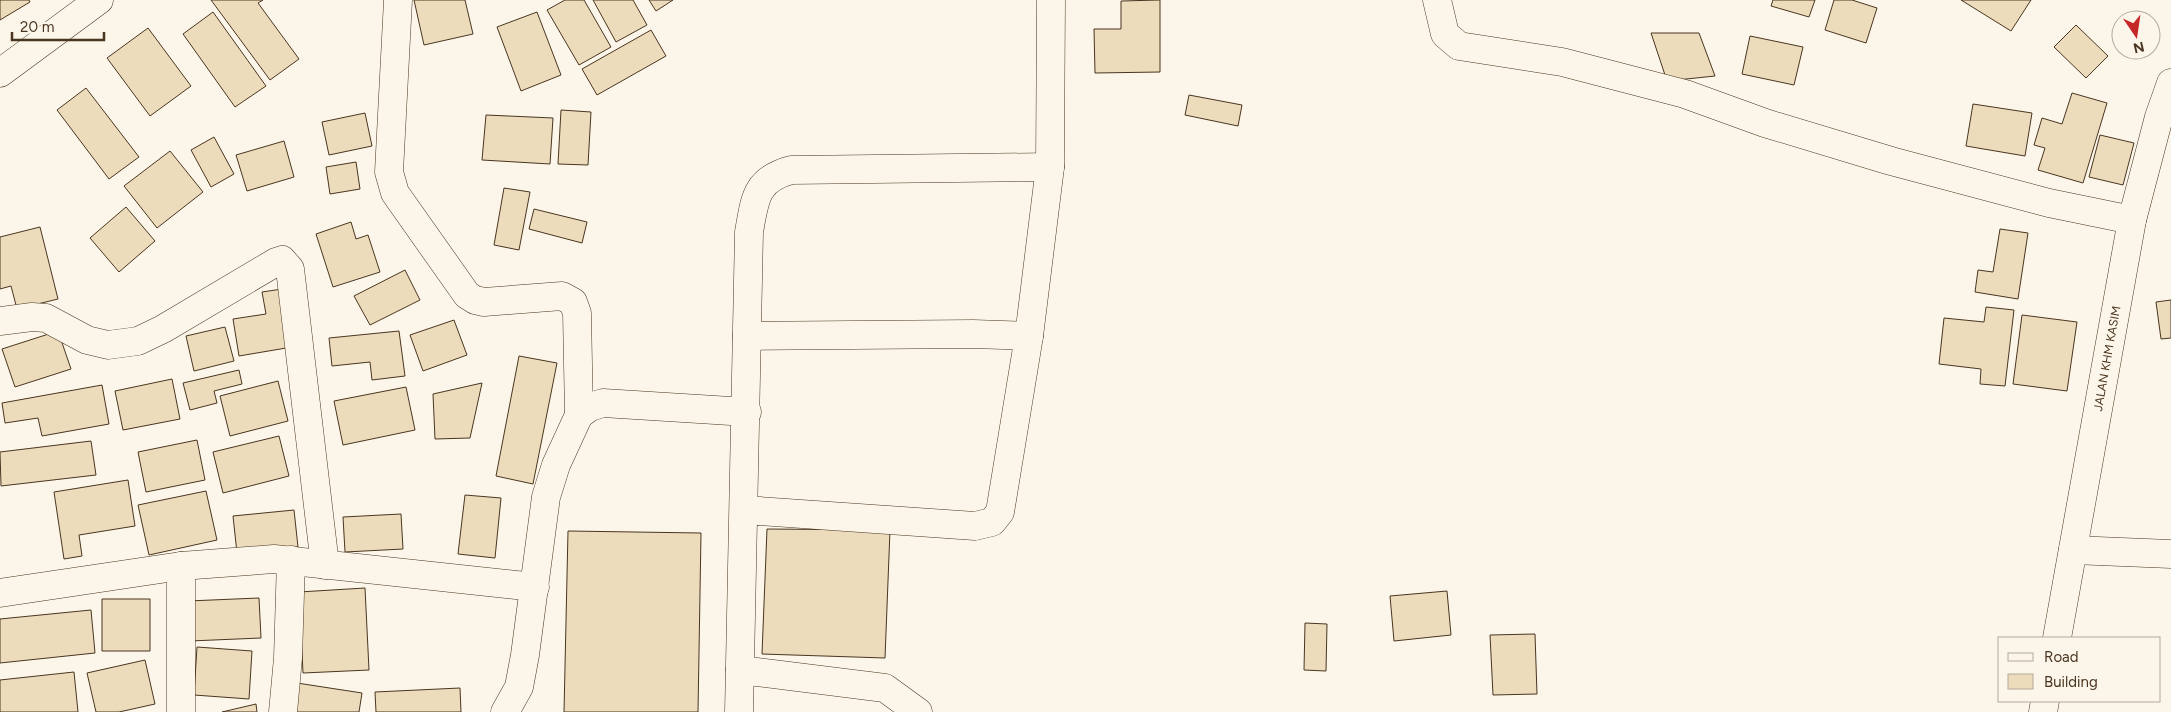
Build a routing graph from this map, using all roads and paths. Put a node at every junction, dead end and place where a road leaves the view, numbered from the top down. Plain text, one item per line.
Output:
1 (99, 0) edge
2 (398, 0) edge
3 (1051, 0) edge
4 (1437, 0) edge
5 (0, 73) edge
6 (2171, 84) edge
7 (1050, 167) junction
8 (2132, 220) junction
9 (0, 321) edge
10 (747, 336) junction
11 (1029, 336) junction
12 (747, 412) junction
13 (579, 415) junction
14 (744, 510) junction
15 (2073, 550) junction
16 (2171, 554) edge
17 (291, 560) junction
18 (325, 565) junction
19 (182, 566) junction
20 (535, 587) junction
21 (0, 593) edge
22 (2057, 637) edge
23 (740, 670) junction
24 (181, 712) edge
25 (283, 712) edge
26 (505, 712) edge
27 (739, 712) edge
28 (918, 712) edge

1 - 5 main road
2 - 13 main road
3 - 7 main road
4 - 8 main road
6 - 8 main road, JALAN KHM KASIM
7 - 10 main road
7 - 11 main road
8 - 15 main road, JALAN KHM KASIM
9 - 18 main road
10 - 11 main road
10 - 12 main road
11 - 14 main road
12 - 13 main road
12 - 14 main road
13 - 20 main road
14 - 23 main road
15 - 16 main road
15 - 22 main road, JALAN KHM KASIM
17 - 18 main road
17 - 19 main road
17 - 25 main road
18 - 20 main road
19 - 21 main road
19 - 24 main road
20 - 26 main road
23 - 27 main road
23 - 28 main road

